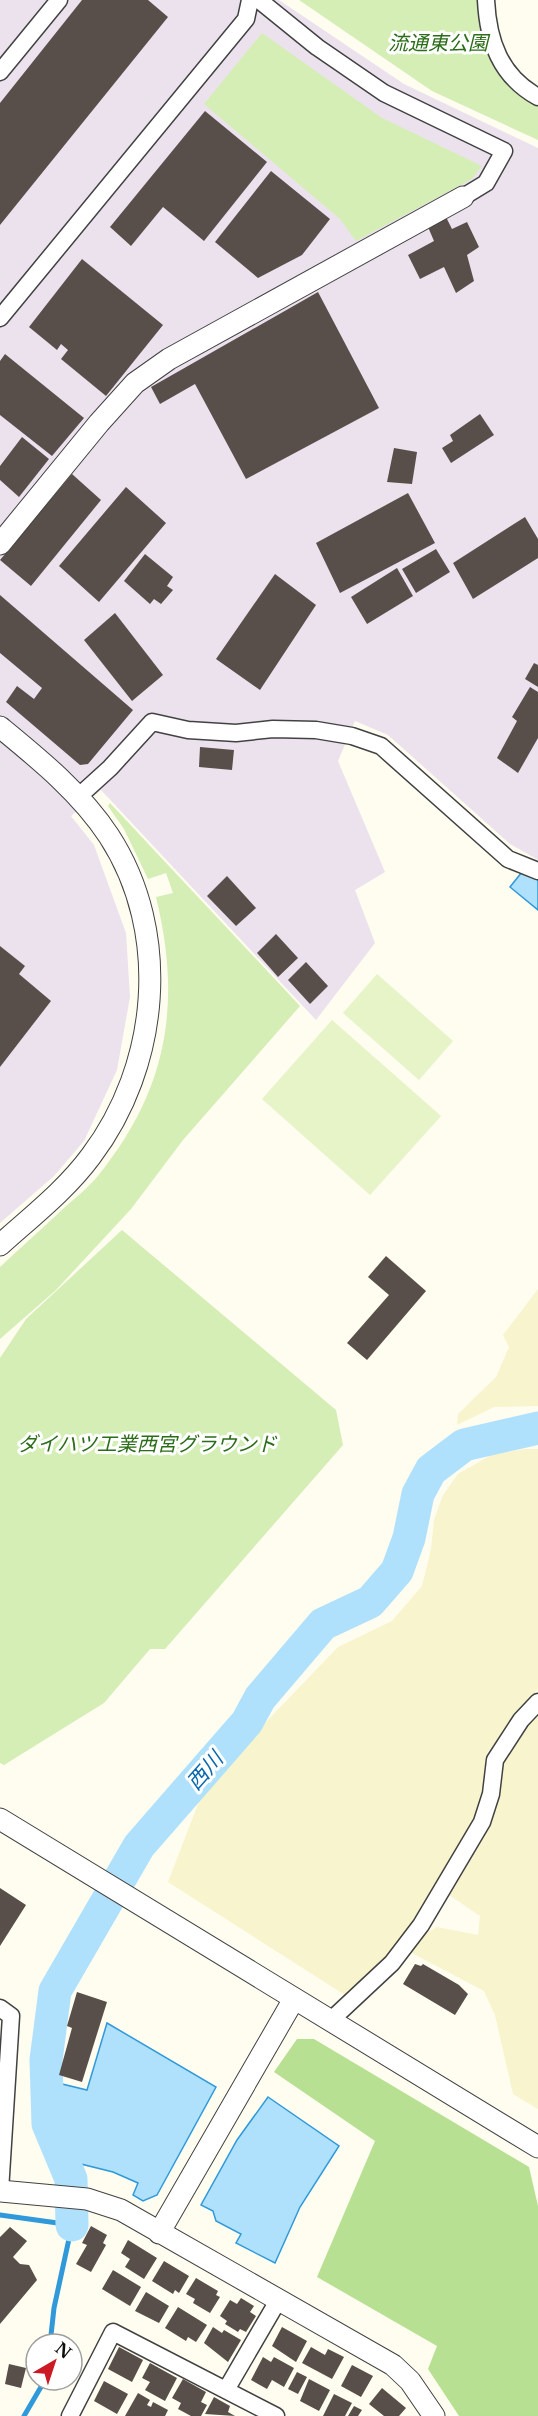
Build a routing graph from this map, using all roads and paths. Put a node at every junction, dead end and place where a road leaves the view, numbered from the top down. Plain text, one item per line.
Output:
1 (59, 0) edge
2 (250, 0) edge
3 (260, 0) edge
4 (486, 0) edge
5 (0, 72) edge
6 (538, 97) edge
7 (463, 197) joint
8 (0, 318) edge
9 (0, 544) edge
10 (0, 727) edge
11 (78, 797) junction
12 (538, 872) edge
13 (0, 1245) edge
14 (538, 1702) edge
15 (0, 1818) edge
16 (294, 1999) junction
17 (0, 2008) edge
18 (330, 2021) junction
19 (538, 2148) edge
20 (0, 2191) edge
21 (159, 2233) junction
22 (279, 2299) junction
23 (226, 2390) junction
24 (70, 2416) edge
25 (276, 2416) edge
26 (434, 2416) edge

1 - 5 street
2 - 8 street
3 - 7 street
4 - 6 street
7 - 9 street
10 - 11 street
11 - 12 street
11 - 13 street
14 - 18 street
15 - 16 street
16 - 18 street
16 - 21 street
17 - 20 street
18 - 19 street
20 - 21 street
21 - 22 street
22 - 23 street
22 - 26 street
23 - 24 street
23 - 25 street

